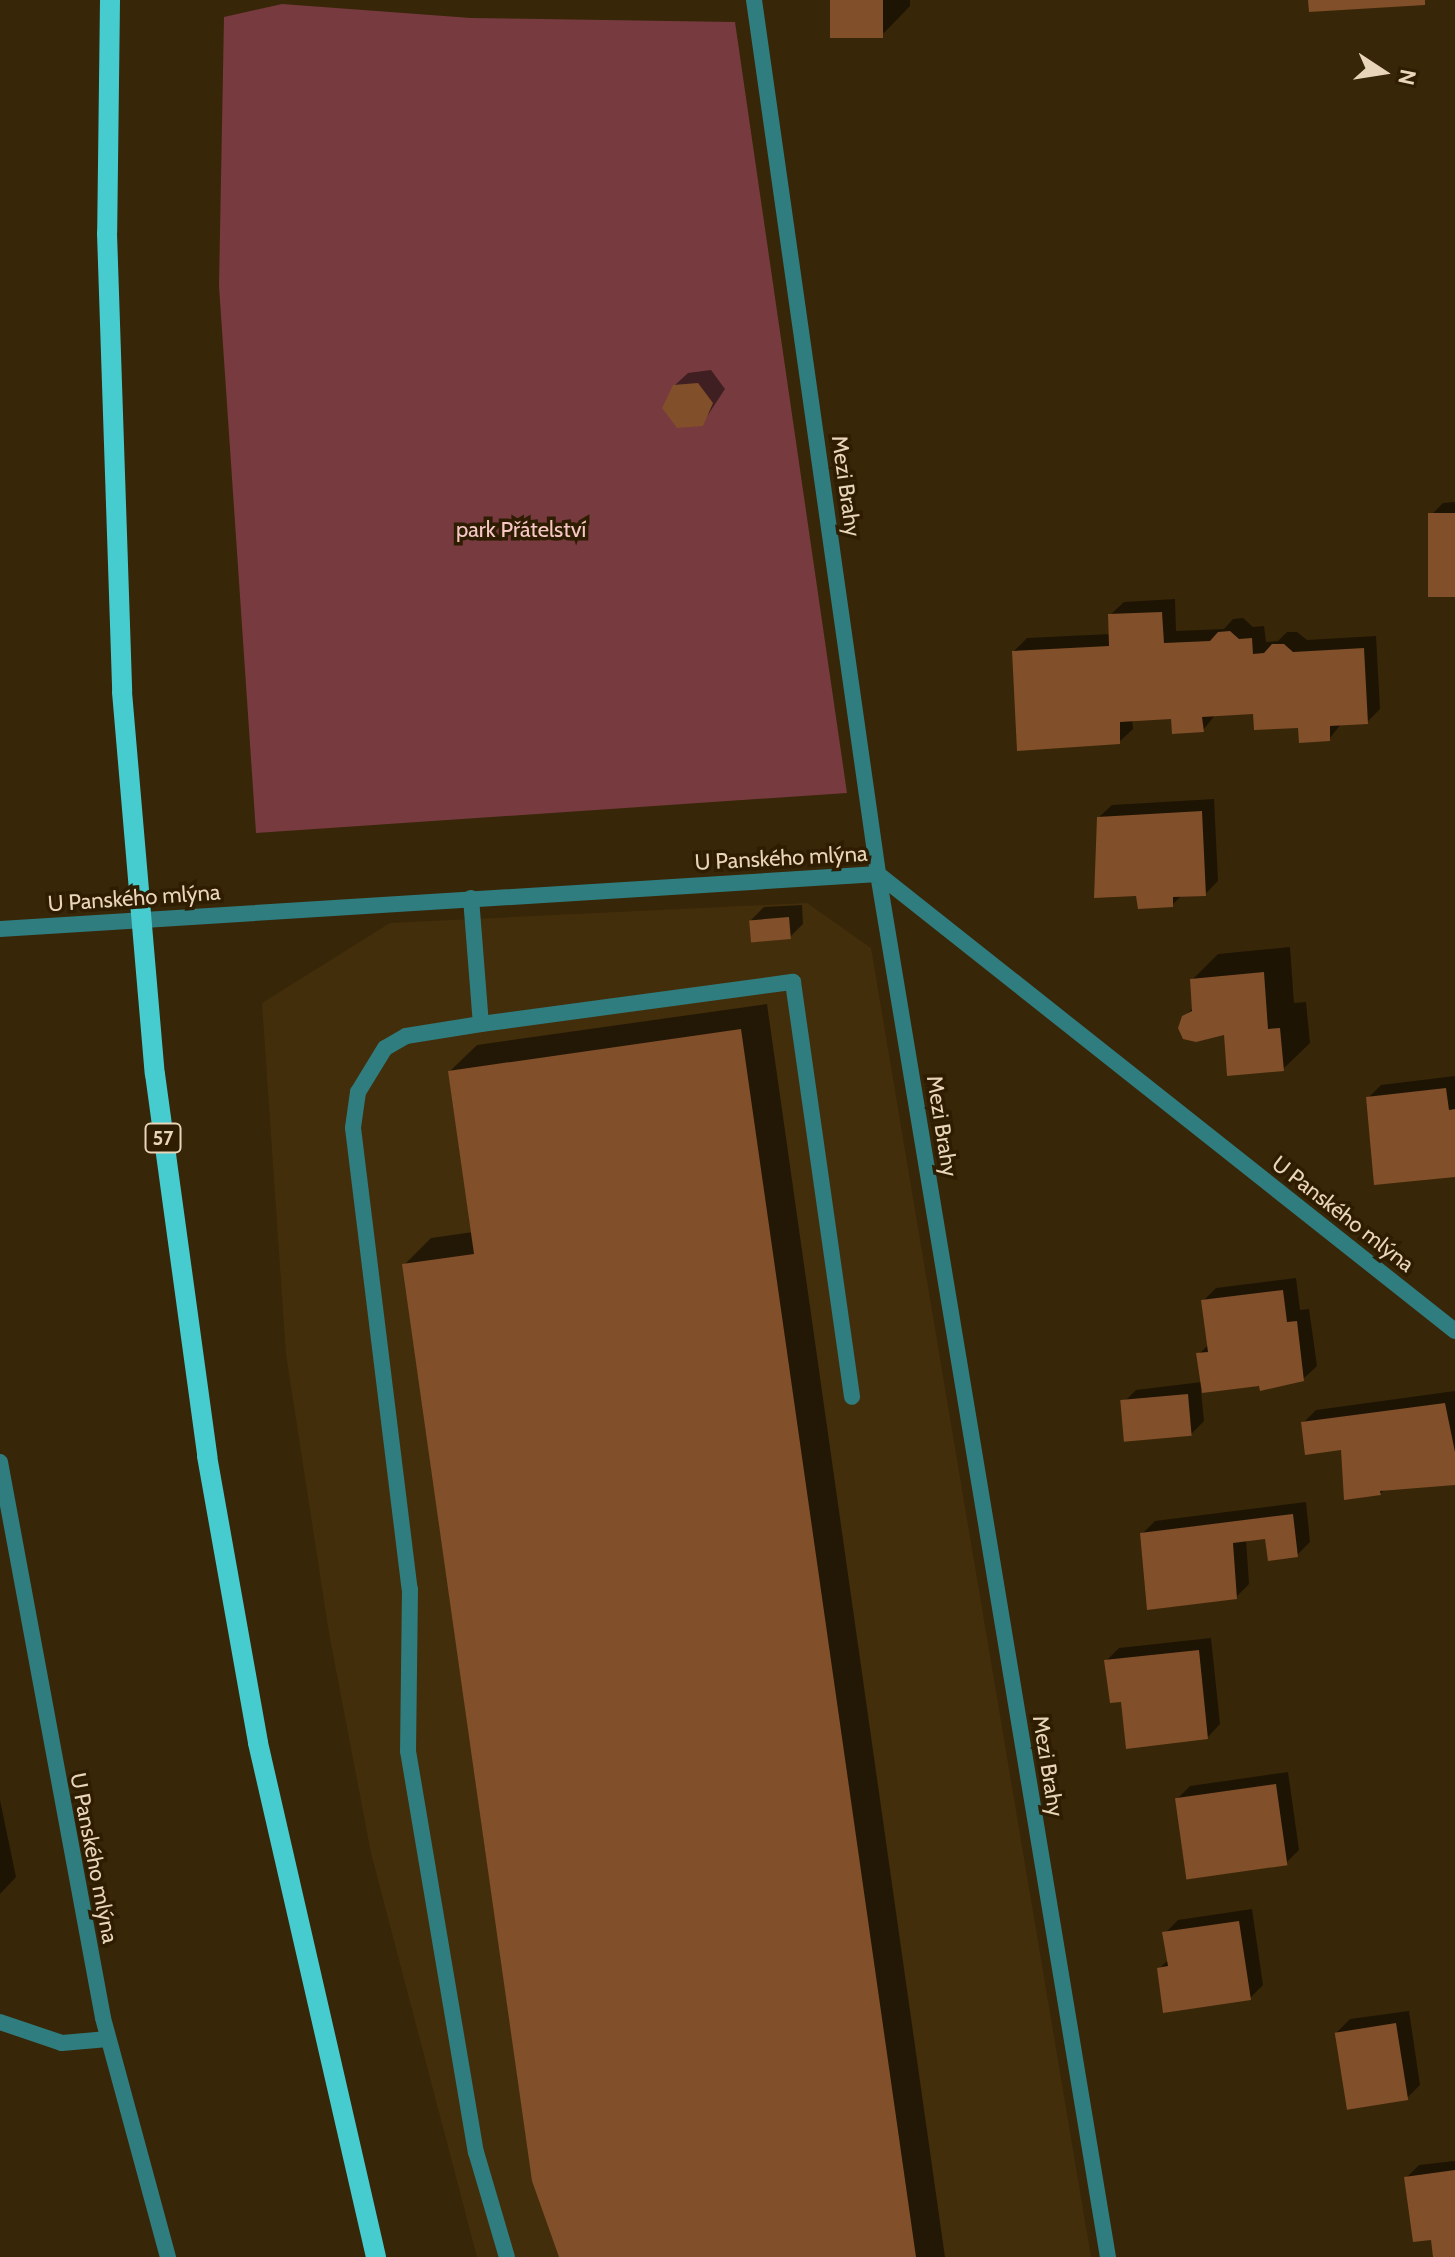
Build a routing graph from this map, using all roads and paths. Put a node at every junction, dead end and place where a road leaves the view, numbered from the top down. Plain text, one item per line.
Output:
1 (110, 0) edge
2 (754, 0) edge
3 (878, 874) junction
4 (471, 898) junction
5 (141, 918) junction
6 (0, 929) edge
7 (481, 1024) junction
8 (1455, 1331) edge
9 (852, 1397) dead end
10 (0, 1462) edge
11 (0, 2022) edge
12 (108, 2039) junction
13 (168, 2257) edge
14 (376, 2257) edge
15 (507, 2257) edge
16 (1108, 2257) edge

1 - 5 main road, 57
2 - 3 street, Mezi Brahy
3 - 4 street, U Panského mlýna
3 - 8 street, U Panského mlýna
3 - 16 street, Mezi Brahy
4 - 5 street, U Panského mlýna
4 - 7 street
5 - 6 street, U Panského mlýna
5 - 14 main road, 57
7 - 9 street
7 - 15 street
10 - 12 street, U Panského mlýna
11 - 12 street
12 - 13 street, U Panského mlýna

